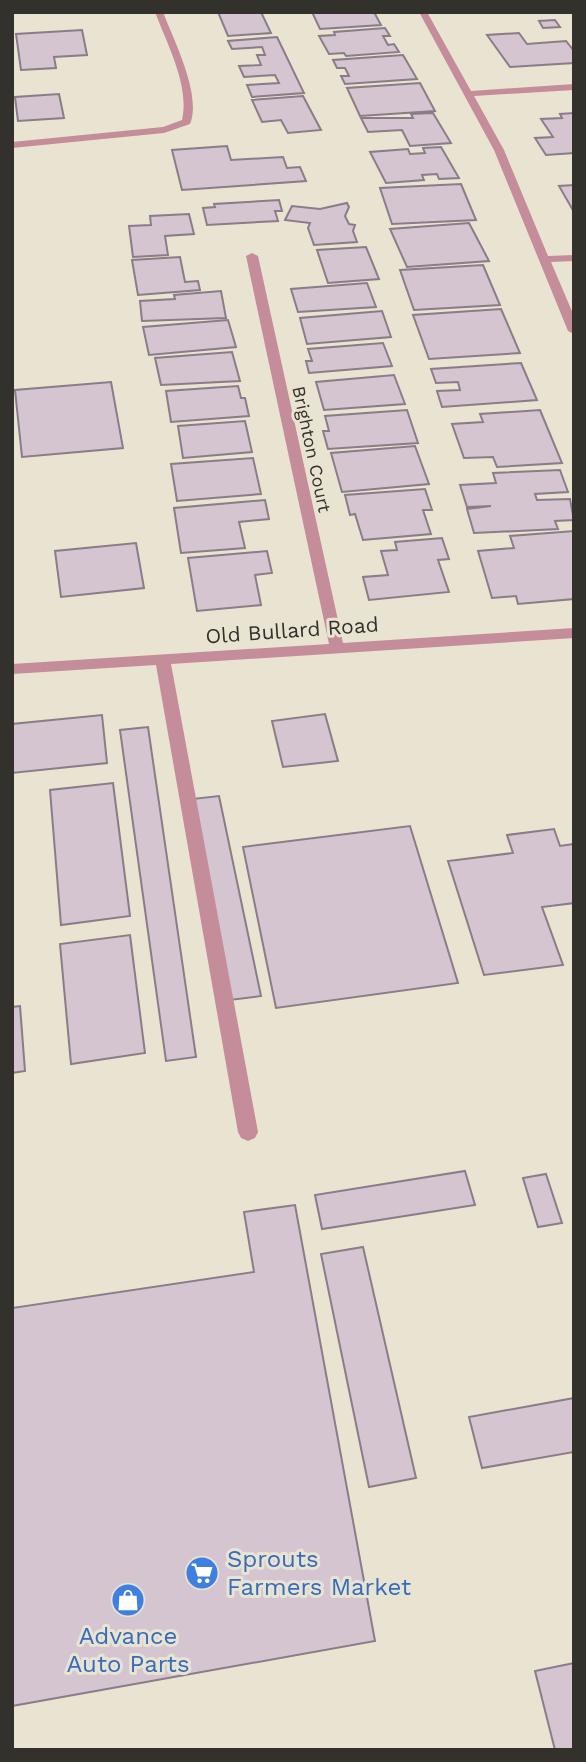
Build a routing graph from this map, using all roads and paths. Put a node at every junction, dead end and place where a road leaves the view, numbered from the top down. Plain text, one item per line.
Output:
1 (159, 12) edge
2 (423, 12) edge
3 (574, 87) edge
4 (469, 94) junction
5 (12, 145) edge
6 (252, 257) dead end
7 (574, 258) edge
8 (546, 259) junction
9 (574, 331) edge
10 (574, 633) edge
11 (337, 648) junction
12 (163, 660) junction
13 (12, 669) edge
14 (248, 1132) dead end

1 - 5 street
2 - 4 street
3 - 4 street
4 - 8 street
6 - 11 street, Brighton Court
7 - 8 street
8 - 9 street
10 - 11 street, Old Bullard Road
11 - 12 street, Old Bullard Road
12 - 13 street, Old Bullard Road
12 - 14 street

